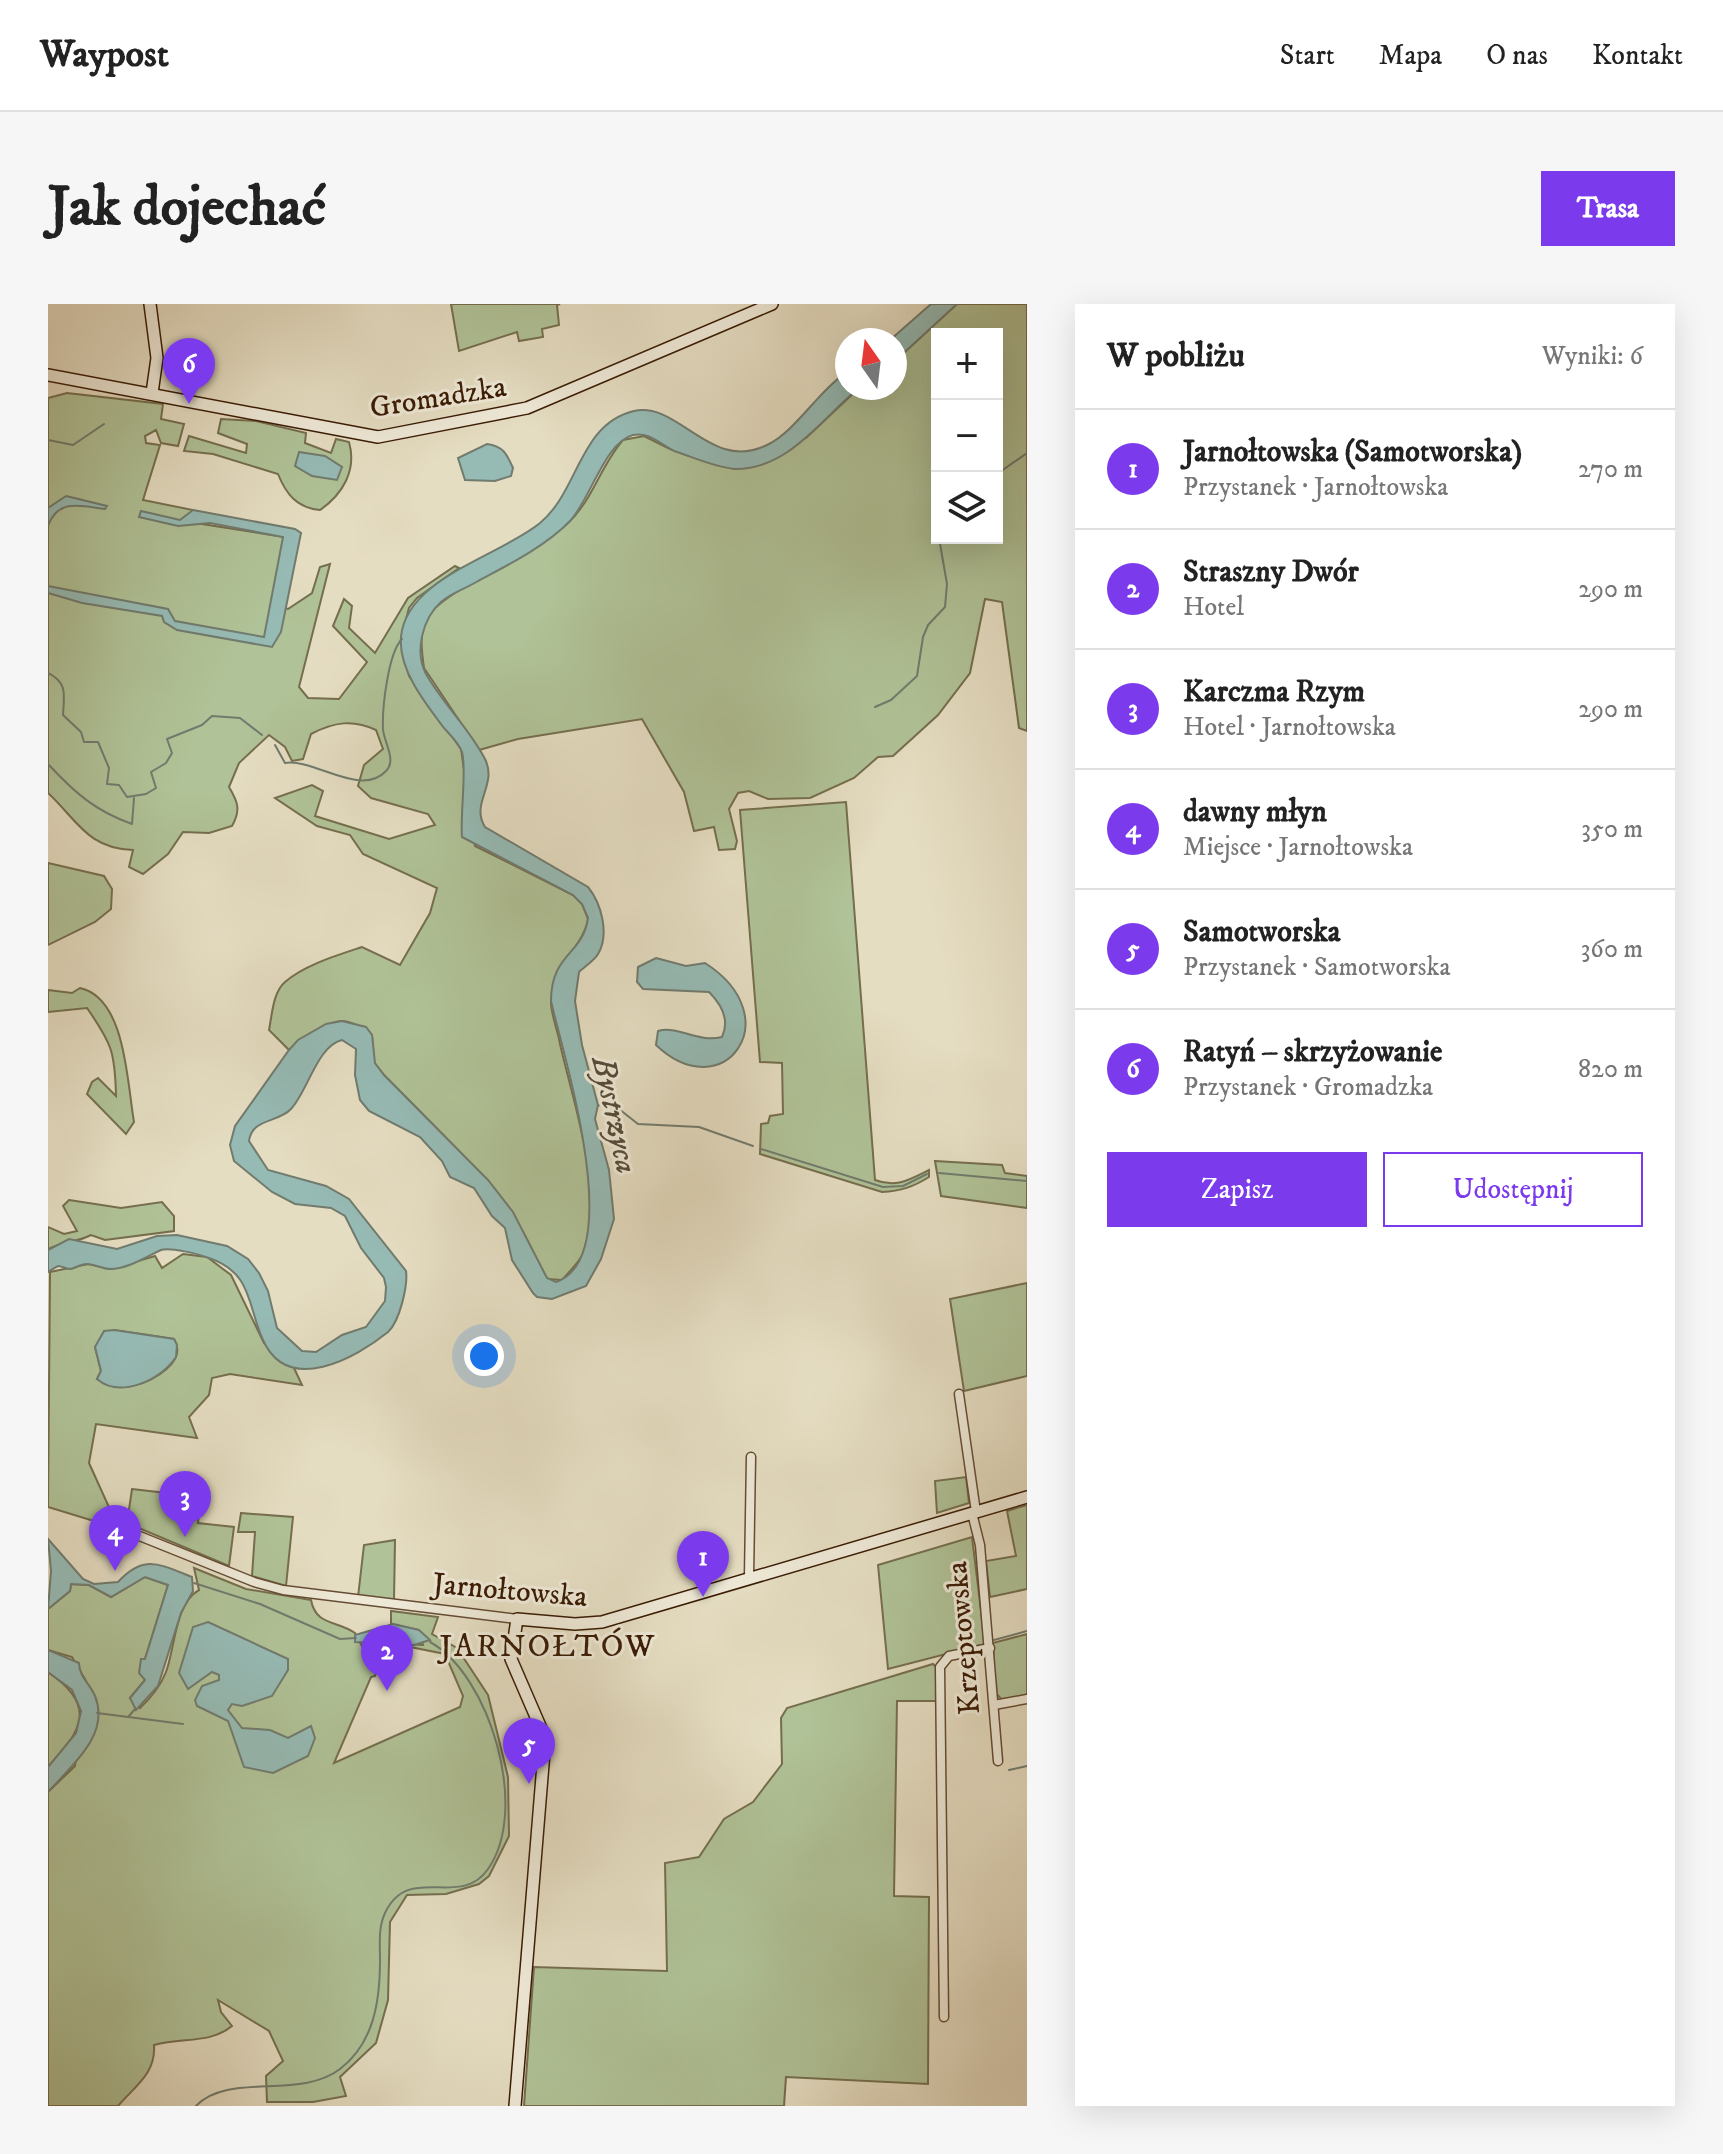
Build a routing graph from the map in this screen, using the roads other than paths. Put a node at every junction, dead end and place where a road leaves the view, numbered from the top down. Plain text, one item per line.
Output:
1 (150, 304) edge
2 (772, 304) edge
3 (48, 375) edge
4 (152, 393) junction
5 (959, 1394) dead end
6 (751, 1457) dead end
7 (1027, 1497) edge
8 (974, 1512) junction
9 (127, 1531) dead end
10 (749, 1577) junction
11 (517, 1619) junction
12 (990, 1648) junction
13 (1027, 1699) edge
14 (994, 1705) junction
15 (998, 1761) dead end
16 (944, 2017) dead end
17 (515, 2106) edge

1 - 4 street
2 - 4 street, Gromadzka
3 - 4 street, Gromadzka
5 - 8 street, Krzeptowska
6 - 10 street
7 - 8 street, Jarnołtowska
8 - 10 street, Jarnołtowska
8 - 12 street, Krzeptowska
9 - 11 street, Jarnołtowska
10 - 11 street, Jarnołtowska
11 - 17 street
12 - 14 street, Krzeptowska
12 - 16 street
13 - 14 street
14 - 15 street, Krzeptowska

